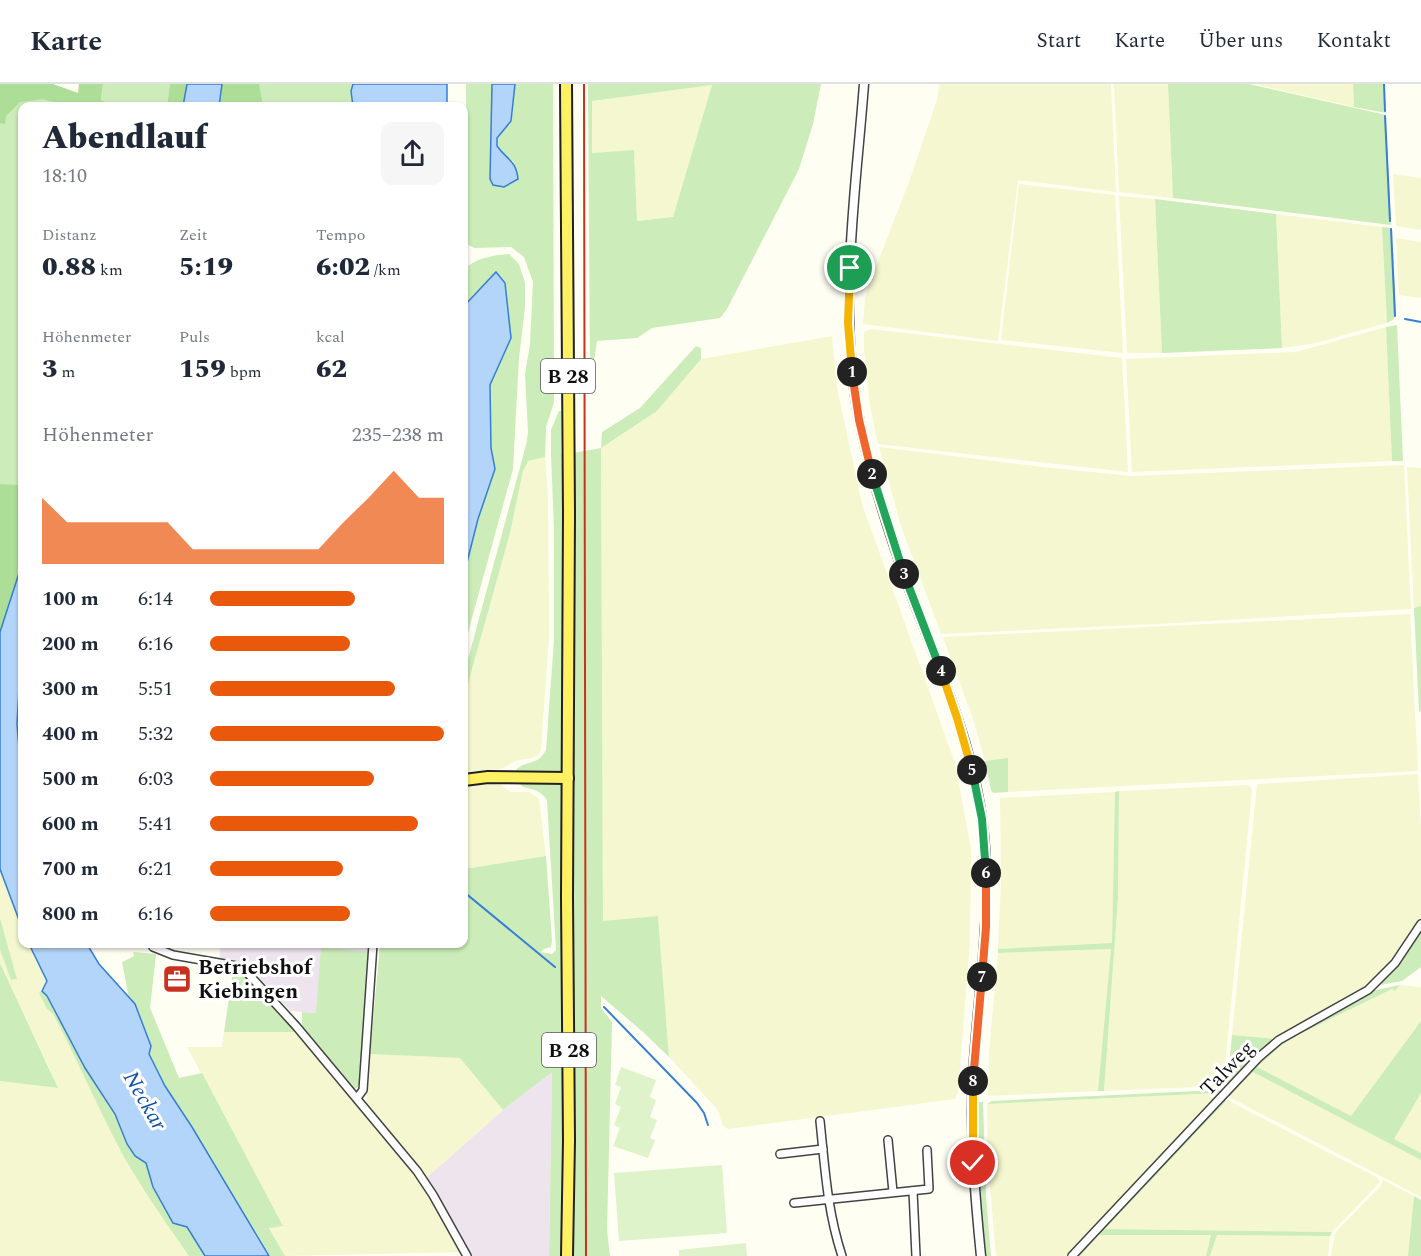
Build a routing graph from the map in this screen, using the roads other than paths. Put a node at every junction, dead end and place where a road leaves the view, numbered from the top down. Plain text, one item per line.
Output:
1 (566, 84) edge
2 (864, 84) edge
3 (568, 778) junction
4 (468, 780) edge
5 (1421, 924) edge
6 (153, 948) dead end
7 (374, 948) edge
8 (357, 1098) junction
9 (820, 1120) dead end
10 (888, 1140) dead end
11 (823, 1149) junction
12 (927, 1150) dead end
13 (780, 1154) dead end
14 (913, 1191) junction
15 (893, 1192) junction
16 (827, 1199) junction
17 (794, 1203) dead end
18 (468, 1256) edge
19 (567, 1256) edge
20 (842, 1256) edge
21 (916, 1256) edge
22 (981, 1256) edge
23 (1072, 1256) edge

1 - 3 main road, B 28
2 - 22 street
3 - 4 main road
3 - 19 main road, B 28
5 - 23 street, Talweg
6 - 8 street
7 - 8 street
8 - 18 street
9 - 11 street
10 - 15 street
11 - 13 street
11 - 16 street
12 - 14 street
14 - 15 street
14 - 21 street
15 - 16 street
16 - 17 street
16 - 20 street

